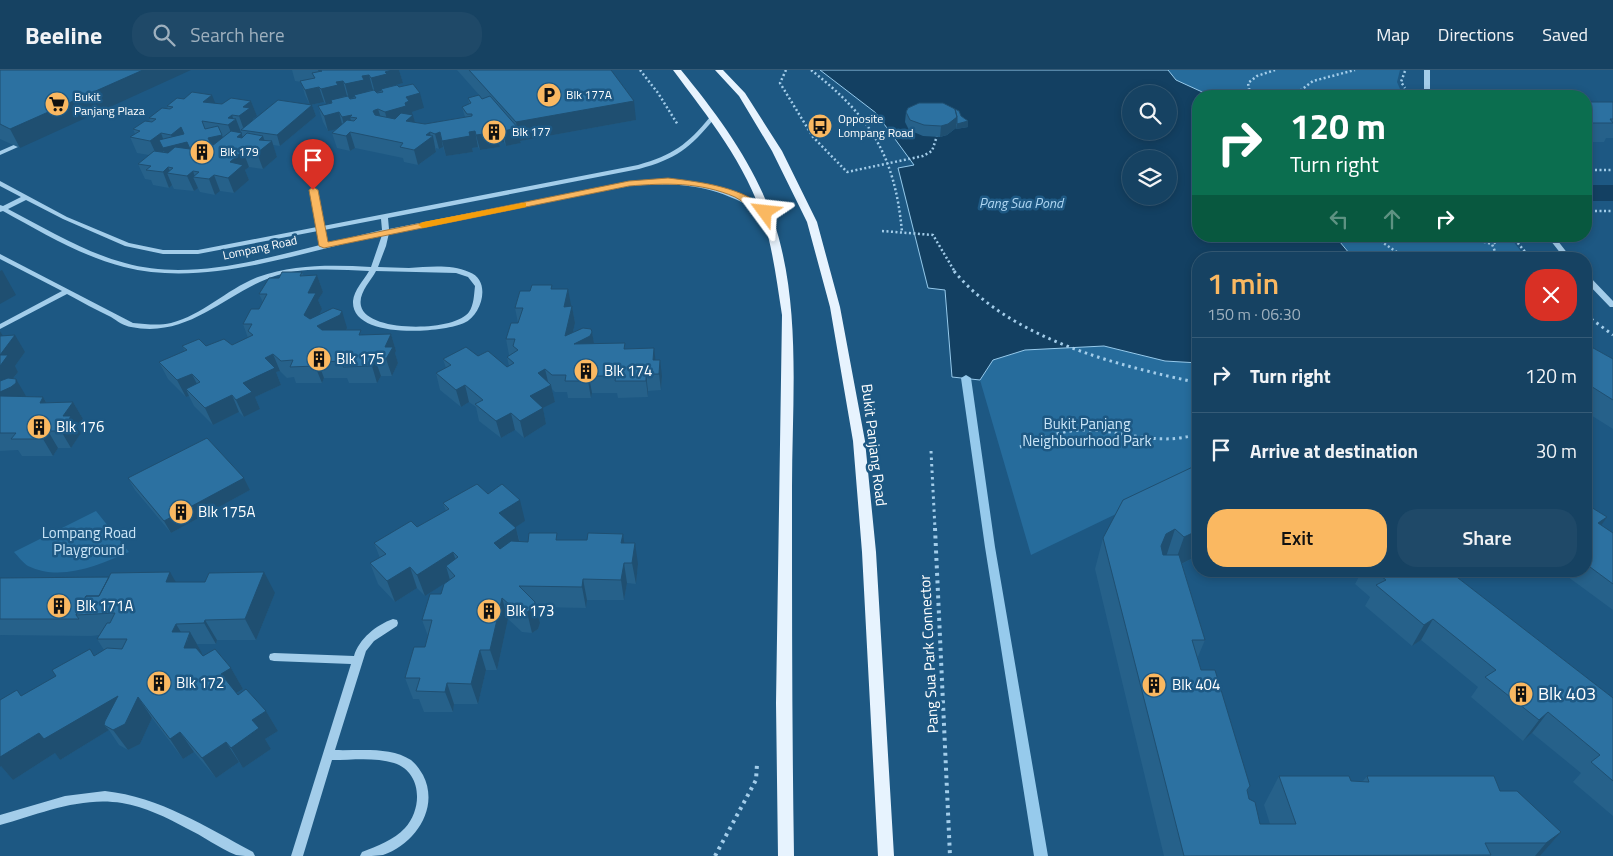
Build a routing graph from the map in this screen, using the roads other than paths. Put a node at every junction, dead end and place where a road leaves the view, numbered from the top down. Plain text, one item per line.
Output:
1 (676, 70) edge
2 (719, 70) edge
3 (1427, 70) edge
4 (1428, 90) edge
5 (712, 118) junction
6 (16, 146) edge
7 (0, 153) edge
8 (0, 183) edge
9 (313, 190) dead end
10 (26, 197) junction
11 (1, 209) edge
12 (765, 212) junction
13 (384, 217) junction
14 (321, 229) junction
15 (386, 232) junction
16 (1555, 242) edge
17 (324, 246) junction
18 (1563, 252) edge
19 (0, 256) edge
20 (374, 269) junction
21 (1592, 284) edge
22 (68, 291) junction
23 (1613, 305) edge
24 (0, 327) edge
25 (393, 623) dead end
26 (274, 657) dead end
27 (358, 660) junction
28 (328, 756) junction
29 (0, 820) edge
30 (249, 856) edge
31 (297, 856) edge
32 (366, 856) edge
33 (786, 856) edge
34 (886, 856) edge

1 - 5 main road
2 - 34 main road, Bukit Panjang Road
3 - 4 street
5 - 12 main road
5 - 13 street, Lompang Road
6 - 7 street
8 - 10 street, Lompang Road
9 - 14 street
10 - 11 street
10 - 14 street, Lompang Road
11 - 17 street, Lompang Road
12 - 15 street, Lompang Road
12 - 33 main road
13 - 14 street, Lompang Road
13 - 15 street
14 - 17 street
15 - 17 street, Lompang Road
15 - 20 street
16 - 18 street
19 - 22 street
20 - 20 street
20 - 22 street
21 - 23 street
22 - 24 street
25 - 27 street
26 - 27 street
27 - 28 street
28 - 31 street
28 - 32 street
29 - 30 street

